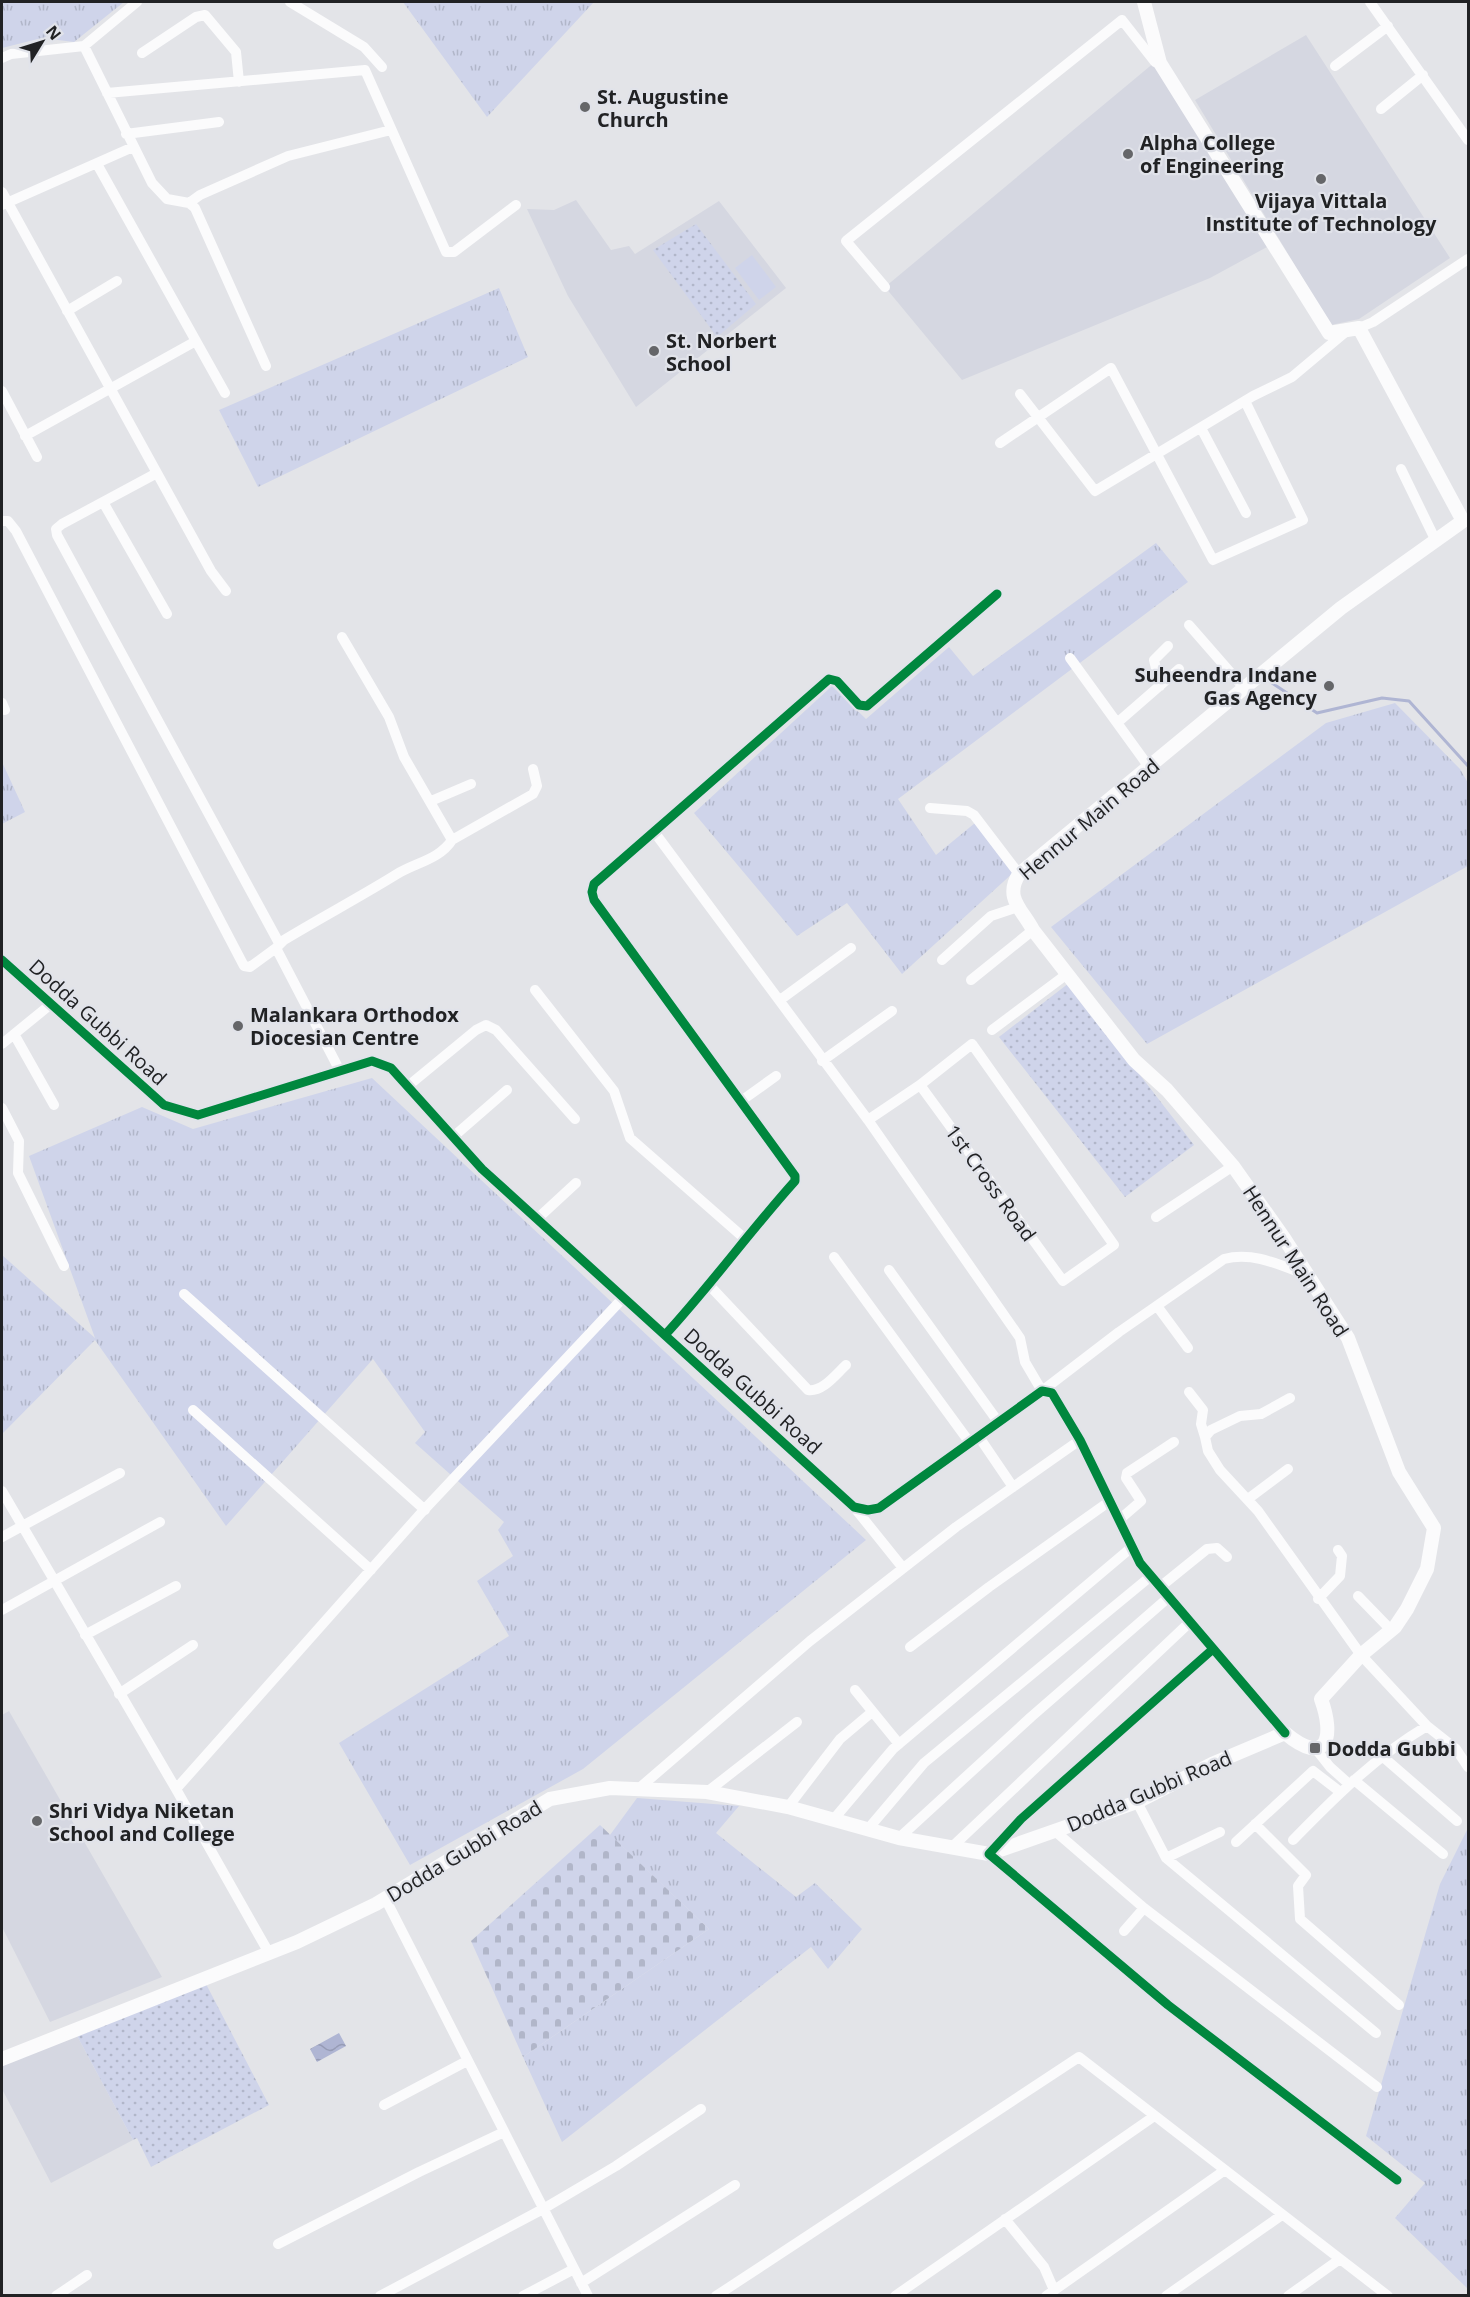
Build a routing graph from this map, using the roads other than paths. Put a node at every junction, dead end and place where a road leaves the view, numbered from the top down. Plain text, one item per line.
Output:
1 (137, 2) edge
2 (290, 2) edge
3 (1144, 2) edge
4 (1370, 2) edge
5 (1388, 26) junction
6 (84, 46) junction
7 (142, 53) dead end
8 (2, 58) edge
9 (1160, 63) junction
10 (1335, 66) dead end
11 (382, 67) dead end
12 (1423, 75) junction
13 (239, 82) junction
14 (107, 93) junction
15 (1381, 109) dead end
16 (219, 122) dead end
17 (392, 130) junction
18 (126, 134) junction
19 (1468, 140) edge
20 (133, 147) junction
21 (98, 164) junction
22 (2, 192) edge
23 (4, 204) edge
24 (189, 204) junction
25 (516, 205) dead end
26 (1468, 259) edge
27 (117, 281) dead end
28 (885, 287) dead end
29 (67, 311) junction
30 (1354, 329) junction
31 (196, 341) junction
32 (266, 366) dead end
33 (110, 389) junction
34 (2, 391) edge
35 (225, 393) dead end
36 (1020, 394) dead end
37 (1245, 401) junction
38 (1037, 417) junction
39 (1201, 428) junction
40 (25, 436) junction
41 (1000, 443) dead end
42 (1158, 454) junction
43 (37, 457) dead end
44 (1401, 469) dead end
45 (157, 473) junction
46 (103, 502) junction
47 (1246, 513) dead end
48 (2, 521) edge
49 (1435, 539) junction
50 (226, 591) dead end
51 (998, 594) dead end
52 (167, 614) dead end
53 (1189, 625) dead end
54 (342, 637) dead end
55 (1168, 646) dead end
56 (1070, 658) dead end
57 (1179, 669) dead end
58 (1160, 686) junction
59 (1244, 688) junction
60 (1117, 723) junction
61 (1149, 767) junction
62 (533, 769) dead end
63 (471, 784) dead end
64 (431, 801) junction
65 (930, 808) dead end
66 (655, 833) junction
67 (452, 840) junction
68 (1019, 874) junction
69 (1018, 907) junction
70 (1032, 930) junction
71 (277, 945) junction
72 (851, 948) dead end
73 (2, 960) edge
74 (942, 960) dead end
75 (1067, 974) junction
76 (971, 980) dead end
77 (536, 990) dead end
78 (780, 1000) junction
79 (51, 1004) junction
80 (892, 1011) dead end
81 (992, 1029) dead end
82 (14, 1034) junction
83 (2, 1044) edge
84 (822, 1061) junction
85 (340, 1071) junction
86 (776, 1076) dead end
87 (920, 1085) junction
88 (408, 1086) junction
89 (507, 1090) dead end
90 (741, 1101) junction
91 (54, 1105) dead end
92 (2, 1108) edge
93 (575, 1119) dead end
94 (868, 1120) junction
95 (453, 1137) junction
96 (1233, 1166) junction
97 (576, 1184) dead end
98 (1156, 1217) dead end
99 (537, 1219) junction
100 (744, 1238) junction
101 (834, 1257) dead end
102 (64, 1266) dead end
103 (889, 1270) dead end
104 (1309, 1276) junction
105 (710, 1286) junction
106 (184, 1294) dead end
107 (624, 1297) junction
108 (1156, 1306) junction
109 (665, 1335) junction
110 (1188, 1348) dead end
111 (846, 1365) dead end
112 (1042, 1391) junction
113 (1189, 1392) dead end
114 (1290, 1398) dead end
115 (193, 1410) dead end
116 (999, 1423) junction
117 (1205, 1437) junction
118 (974, 1440) junction
119 (1080, 1440) junction
120 (1174, 1443) dead end
121 (1288, 1469) dead end
122 (120, 1473) dead end
123 (1013, 1487) junction
124 (2, 1491) edge
125 (1248, 1499) junction
126 (1110, 1501) junction
127 (854, 1507) junction
128 (424, 1510) junction
129 (1119, 1520) junction
130 (160, 1522) dead end
131 (21, 1526) junction
132 (2, 1537) edge
133 (1132, 1547) junction
134 (1338, 1550) dead end
135 (1227, 1557) dead end
136 (903, 1568) junction
137 (371, 1570) junction
138 (1151, 1576) junction
139 (53, 1581) junction
140 (176, 1586) dead end
141 (1160, 1587) junction
142 (1358, 1596) dead end
143 (1169, 1597) junction
144 (1318, 1599) junction
145 (2, 1610) edge
146 (1190, 1622) junction
147 (1391, 1630) junction
148 (85, 1635) junction
149 (193, 1645) dead end
150 (910, 1647) dead end
151 (1213, 1649) junction
152 (1360, 1655) junction
153 (855, 1690) dead end
154 (119, 1694) junction
155 (872, 1712) junction
156 (797, 1722) dead end
157 (1427, 1726) junction
158 (1285, 1733) junction
159 (899, 1744) junction
160 (1316, 1748) junction
161 (1382, 1756) junction
162 (1468, 1767) edge
163 (1313, 1771) junction
164 (1352, 1782) junction
165 (176, 1789) junction
166 (637, 1790) junction
167 (1340, 1791) junction
168 (707, 1792) junction
169 (1137, 1802) junction
170 (788, 1807) junction
171 (833, 1820) junction
172 (1457, 1821) dead end
173 (1255, 1824) junction
174 (868, 1829) junction
175 (1056, 1832) junction
176 (1220, 1832) dead end
177 (899, 1838) junction
178 (1293, 1840) dead end
179 (1236, 1842) dead end
180 (952, 1847) junction
181 (989, 1854) junction
182 (1443, 1854) dead end
183 (1166, 1858) junction
184 (385, 1898) junction
185 (1144, 1908) junction
186 (1125, 1931) dead end
187 (269, 1953) junction
188 (1399, 2005) dead end
189 (1376, 2033) dead end
190 (2, 2059) edge
191 (467, 2061) junction
192 (1377, 2087) dead end
193 (384, 2104) dead end
194 (700, 2109) dead end
195 (1153, 2117) junction
196 (504, 2132) junction
197 (1225, 2170) junction
198 (1397, 2180) dead end
199 (735, 2185) dead end
200 (543, 2209) junction
201 (1282, 2215) junction
202 (1005, 2219) junction
203 (278, 2244) dead end
204 (1340, 2259) junction
205 (574, 2269) junction
206 (87, 2276) dead end
207 (581, 2283) junction
208 (1050, 2293) edge
209 (56, 2295) edge
210 (380, 2295) edge
211 (524, 2295) edge
212 (588, 2295) edge
213 (716, 2295) edge
214 (895, 2295) edge
215 (1166, 2295) edge
216 (1288, 2295) edge
217 (1388, 2295) edge

1 - 6 street
2 - 11 street
3 - 9 main road
4 - 5 street
5 - 10 street
5 - 12 street
6 - 8 street
6 - 14 street
7 - 13 street
9 - 28 street
9 - 30 main road
12 - 15 street
12 - 19 street
13 - 14 street
13 - 17 street
14 - 18 street
16 - 18 street
17 - 24 street
17 - 25 street
18 - 20 street
20 - 21 street
20 - 24 street
21 - 23 street
21 - 31 street
22 - 23 street
23 - 29 street
24 - 32 street
26 - 30 street
27 - 29 street
29 - 33 street
30 - 37 street
30 - 49 main road, Hennur Main Road
31 - 33 street
31 - 35 street
33 - 40 street
33 - 45 street
34 - 40 street
36 - 38 street
37 - 39 street
37 - 42 street
38 - 41 street
38 - 42 street
38 - 42 street
39 - 42 street
39 - 47 street
40 - 43 street
44 - 49 street
45 - 46 street
45 - 50 street
46 - 52 street
46 - 71 street
48 - 71 street
49 - 59 main road, Hennur Main Road
51 - 66 street
53 - 59 street
54 - 64 street
55 - 58 street
56 - 60 street
57 - 58 street
58 - 60 street
59 - 61 main road, Hennur Main Road
60 - 61 street
61 - 68 main road, Hennur Main Road
62 - 67 street
63 - 64 street
64 - 67 street
65 - 68 street
66 - 78 street
66 - 90 street
67 - 71 street
68 - 69 main road, Hennur Main Road
69 - 70 main road, Hennur Main Road
69 - 74 street
70 - 75 main road, Hennur Main Road
70 - 76 street
71 - 85 street
72 - 78 street
73 - 79 street, Dodda Gubbi Road
75 - 81 street
75 - 96 main road, Hennur Main Road
77 - 100 street
78 - 84 street
79 - 82 street
79 - 85 street, Dodda Gubbi Road
80 - 84 street
82 - 83 street
82 - 91 street
84 - 94 street
85 - 88 street, Dodda Gubbi Road
86 - 90 street
87 - 87 street, 1st Cross Road
87 - 94 street
88 - 93 street
88 - 95 street, Dodda Gubbi Road
89 - 95 street
90 - 100 street
92 - 102 street
94 - 112 street
95 - 99 street, Dodda Gubbi Road
96 - 98 street
96 - 104 main road, Hennur Main Road
97 - 99 street
99 - 107 street, Dodda Gubbi Road
100 - 105 street
101 - 118 street
103 - 116 street
104 - 108 street
104 - 147 main road, Hennur Main Road
105 - 109 street
105 - 111 street
106 - 128 street
107 - 109 street, Dodda Gubbi Road
107 - 128 street
108 - 110 street
108 - 112 street
109 - 127 street, Dodda Gubbi Road
112 - 116 street
112 - 119 street
113 - 117 street
114 - 117 street
115 - 137 street
116 - 118 street
117 - 125 street
118 - 123 street
118 - 127 street
119 - 123 street
119 - 126 street
120 - 129 street
121 - 125 street
122 - 131 street
123 - 136 street
124 - 131 street
125 - 144 street
126 - 129 street
126 - 150 street
127 - 136 street, Dodda Gubbi Road
128 - 137 street
129 - 133 street
130 - 139 street
131 - 132 street
131 - 139 street
133 - 138 street
133 - 159 street
134 - 144 street
135 - 141 street
136 - 166 street
137 - 165 street
138 - 141 street
138 - 174 street
139 - 145 street
139 - 148 street
140 - 148 street
141 - 143 street
142 - 147 street
143 - 146 street
143 - 177 street
144 - 152 street
146 - 151 street
146 - 180 street
147 - 152 main road, Hennur Main Road
148 - 154 street
149 - 154 street
151 - 158 street
151 - 181 street
152 - 157 street
152 - 160 main road, Hennur Main Road
153 - 155 street
154 - 165 street
155 - 159 street
155 - 170 street
156 - 168 street
157 - 161 street
157 - 162 street
158 - 160 main road
158 - 169 main road, Dodda Gubbi Road
159 - 171 street
160 - 163 street
160 - 164 street
161 - 164 street
161 - 172 street
163 - 167 street
163 - 173 street
164 - 167 street
164 - 182 street
165 - 187 street
166 - 168 main road, Dodda Gubbi Road
166 - 184 main road, Dodda Gubbi Road
167 - 178 street
168 - 170 main road, Dodda Gubbi Road
169 - 175 main road, Dodda Gubbi Road
169 - 183 street
170 - 171 main road, Dodda Gubbi Road
171 - 174 main road, Dodda Gubbi Road
173 - 179 street
173 - 188 street
174 - 177 main road, Dodda Gubbi Road
175 - 181 main road, Dodda Gubbi Road
175 - 185 street
176 - 183 street
177 - 180 main road, Dodda Gubbi Road
180 - 181 main road, Dodda Gubbi Road
181 - 198 street
183 - 189 street
184 - 187 main road, Dodda Gubbi Road
184 - 191 street
185 - 186 street
185 - 192 street
187 - 190 main road, Dodda Gubbi Road
191 - 193 street
191 - 196 street
194 - 200 street
195 - 197 street
195 - 202 street
195 - 213 street
196 - 200 street
196 - 203 street
197 - 201 street
197 - 208 street
199 - 207 street
200 - 205 street
200 - 210 street
201 - 204 street
201 - 215 street
202 - 208 street
202 - 214 street
204 - 216 street
204 - 217 street
205 - 207 street
205 - 211 street
206 - 209 street
207 - 212 street

